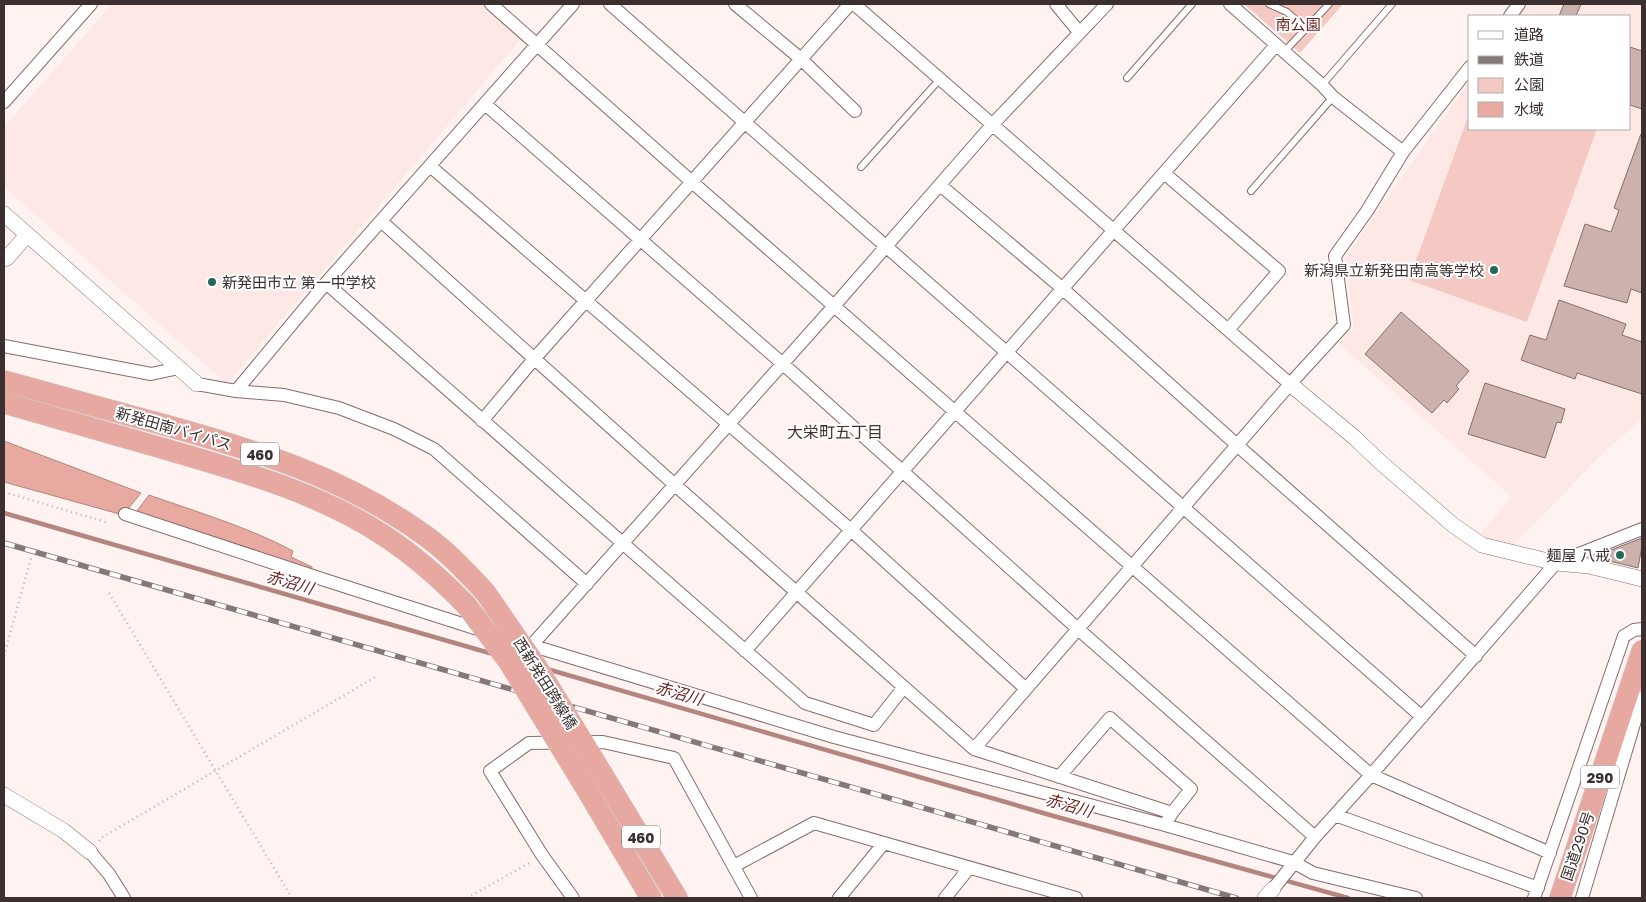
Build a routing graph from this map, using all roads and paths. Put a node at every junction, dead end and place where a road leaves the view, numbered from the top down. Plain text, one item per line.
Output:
1 (91, 4) edge
2 (491, 4) edge
3 (573, 4) edge
4 (610, 4) edge
5 (735, 4) edge
6 (852, 4) edge
7 (1056, 4) edge
8 (1107, 4) edge
9 (1192, 4) edge
10 (1230, 4) edge
11 (1269, 4) edge
12 (1329, 4) edge
13 (1392, 4) edge
14 (1519, 4) edge
15 (1511, 15) edge
16 (1306, 29) junction
17 (1079, 32) junction
18 (538, 44) junction
19 (1280, 49) junction
20 (801, 59) junction
21 (1468, 70) edge
22 (1127, 78) dead end
23 (940, 79) junction
24 (1322, 85) junction
25 (1333, 98) junction
26 (4, 102) edge
27 (485, 104) junction
28 (856, 111) dead end
29 (745, 122) junction
30 (992, 125) junction
31 (1403, 152) junction
32 (430, 166) junction
33 (861, 167) dead end
34 (1164, 173) junction
35 (692, 182) junction
36 (940, 185) junction
37 (1251, 191) dead end
38 (4, 214) edge
39 (381, 221) junction
40 (1114, 230) junction
41 (27, 235) junction
42 (640, 240) junction
43 (886, 246) junction
44 (4, 260) edge
45 (326, 283) junction
46 (1063, 288) junction
47 (586, 300) junction
48 (834, 306) junction
49 (1228, 330) junction
50 (4, 346) edge
51 (1007, 352) junction
52 (534, 359) junction
53 (782, 364) junction
54 (179, 368) junction
55 (4, 381) edge
56 (198, 384) joint
57 (1290, 384) junction
58 (236, 391) junction
59 (4, 403) edge
60 (955, 411) junction
61 (482, 421) junction
62 (728, 425) junction
63 (1237, 445) junction
64 (902, 471) junction
65 (675, 485) junction
66 (4, 492) edge
67 (1183, 507) junction
68 (125, 514) dead end
69 (109, 523) dead end
70 (1642, 529) edge
71 (851, 530) junction
72 (622, 544) junction
73 (31, 558) dead end
74 (1556, 563) junction
75 (1132, 566) junction
76 (1642, 579) edge
77 (587, 584) junction
78 (485, 592) joint
79 (796, 592) junction
80 (109, 593) dead end
81 (466, 606) joint
82 (1078, 629) junction
83 (1642, 629) edge
84 (531, 646) junction
85 (745, 651) junction
86 (1642, 653) edge
87 (4, 656) edge
88 (1476, 656) junction
89 (377, 676) dead end
90 (904, 687) junction
91 (1026, 689) junction
92 (1642, 697) edge
93 (1422, 717) junction
94 (974, 749) junction
95 (215, 770) junction
96 (1371, 775) junction
97 (1059, 777) junction
98 (4, 795) edge
99 (1172, 813) junction
100 (1335, 815) junction
101 (1165, 825) junction
102 (1315, 837) junction
103 (884, 843) junction
104 (90, 852) junction
105 (1550, 853) junction
106 (542, 856) junction
107 (1293, 862) junction
108 (734, 866) junction
109 (969, 868) junction
110 (1536, 893) edge
111 (1269, 894) edge
112 (1055, 896) edge
113 (124, 898) edge
114 (292, 898) edge
115 (467, 898) edge
116 (573, 898) edge
117 (651, 898) edge
118 (677, 898) edge
119 (751, 898) edge
120 (839, 898) edge
121 (944, 898) edge
122 (1076, 898) edge
123 (1416, 898) edge
124 (1560, 898) edge
125 (1582, 898) edge

1 - 26 street
2 - 18 street
3 - 18 street
4 - 29 street
5 - 20 street
6 - 20 street
6 - 23 street
7 - 17 street
8 - 17 street
9 - 22 lane
10 - 19 street
11 - 16 lane
12 - 16 lane
13 - 24 lane
14 - 15 street
16 - 19 lane
17 - 30 street
18 - 27 street
18 - 35 street
19 - 24 street
19 - 34 street
20 - 28 street
20 - 29 street
21 - 31 street
23 - 30 street
23 - 33 lane
24 - 25 street
25 - 31 street
25 - 37 lane
27 - 32 street
27 - 42 street
29 - 35 street
29 - 43 street
30 - 36 street
30 - 40 street
31 - 57 street
32 - 39 street
32 - 47 street
34 - 40 street
34 - 49 street
35 - 42 street
35 - 48 street
36 - 43 street
36 - 46 street
38 - 41 street
39 - 45 street
39 - 52 street
40 - 46 street
40 - 49 street
41 - 44 street
41 - 54 street
42 - 47 street
42 - 53 street
43 - 48 street
43 - 51 street
45 - 58 street
45 - 61 street
46 - 51 street
46 - 63 street
47 - 52 street
47 - 62 street
48 - 53 street
48 - 60 street
49 - 57 street
50 - 54 street
51 - 60 street
51 - 67 street
52 - 61 street
52 - 65 street
53 - 62 street
53 - 64 street
54 - 56 street
55 - 78 highway, 新発田南バイパス / 460
56 - 58 street
57 - 63 street
57 - 74 street
58 - 77 street
59 - 81 highway, 新発田南バイパス / 460
60 - 64 street
60 - 75 street
61 - 72 street
62 - 65 street
62 - 71 street
63 - 67 street
63 - 88 street
64 - 71 street
64 - 82 street
65 - 72 street
65 - 79 street
66 - 69 path
67 - 75 street
67 - 93 street
68 - 84 street
70 - 74 street
71 - 79 street
71 - 91 street
72 - 77 street
72 - 85 street
73 - 87 path
74 - 76 street
74 - 88 street
75 - 82 street
75 - 96 street
77 - 84 street
78 - 118 highway, 西新発田跨線橋 / 460, bridge
79 - 85 street
79 - 90 street
80 - 95 path
81 - 117 highway, 西新発田跨線橋 / 460, bridge
82 - 91 street
82 - 102 street
83 - 105 street
84 - 101 street
85 - 90 street
86 - 124 highway, 国道290号 / 290
88 - 93 street
89 - 95 path
90 - 94 street
91 - 94 street
92 - 125 street
93 - 96 street
94 - 97 street
95 - 104 path
95 - 114 path
96 - 100 street
96 - 105 street
97 - 99 street
97 - 99 street
98 - 104 street
99 - 101 street
100 - 102 street
100 - 110 street
101 - 107 street
102 - 107 street
103 - 108 street
103 - 109 street
103 - 120 street
104 - 113 street
105 - 110 street
106 - 108 street
106 - 115 path
106 - 116 street
107 - 111 street
107 - 123 street
108 - 119 street
109 - 112 street
109 - 121 street
112 - 122 street

